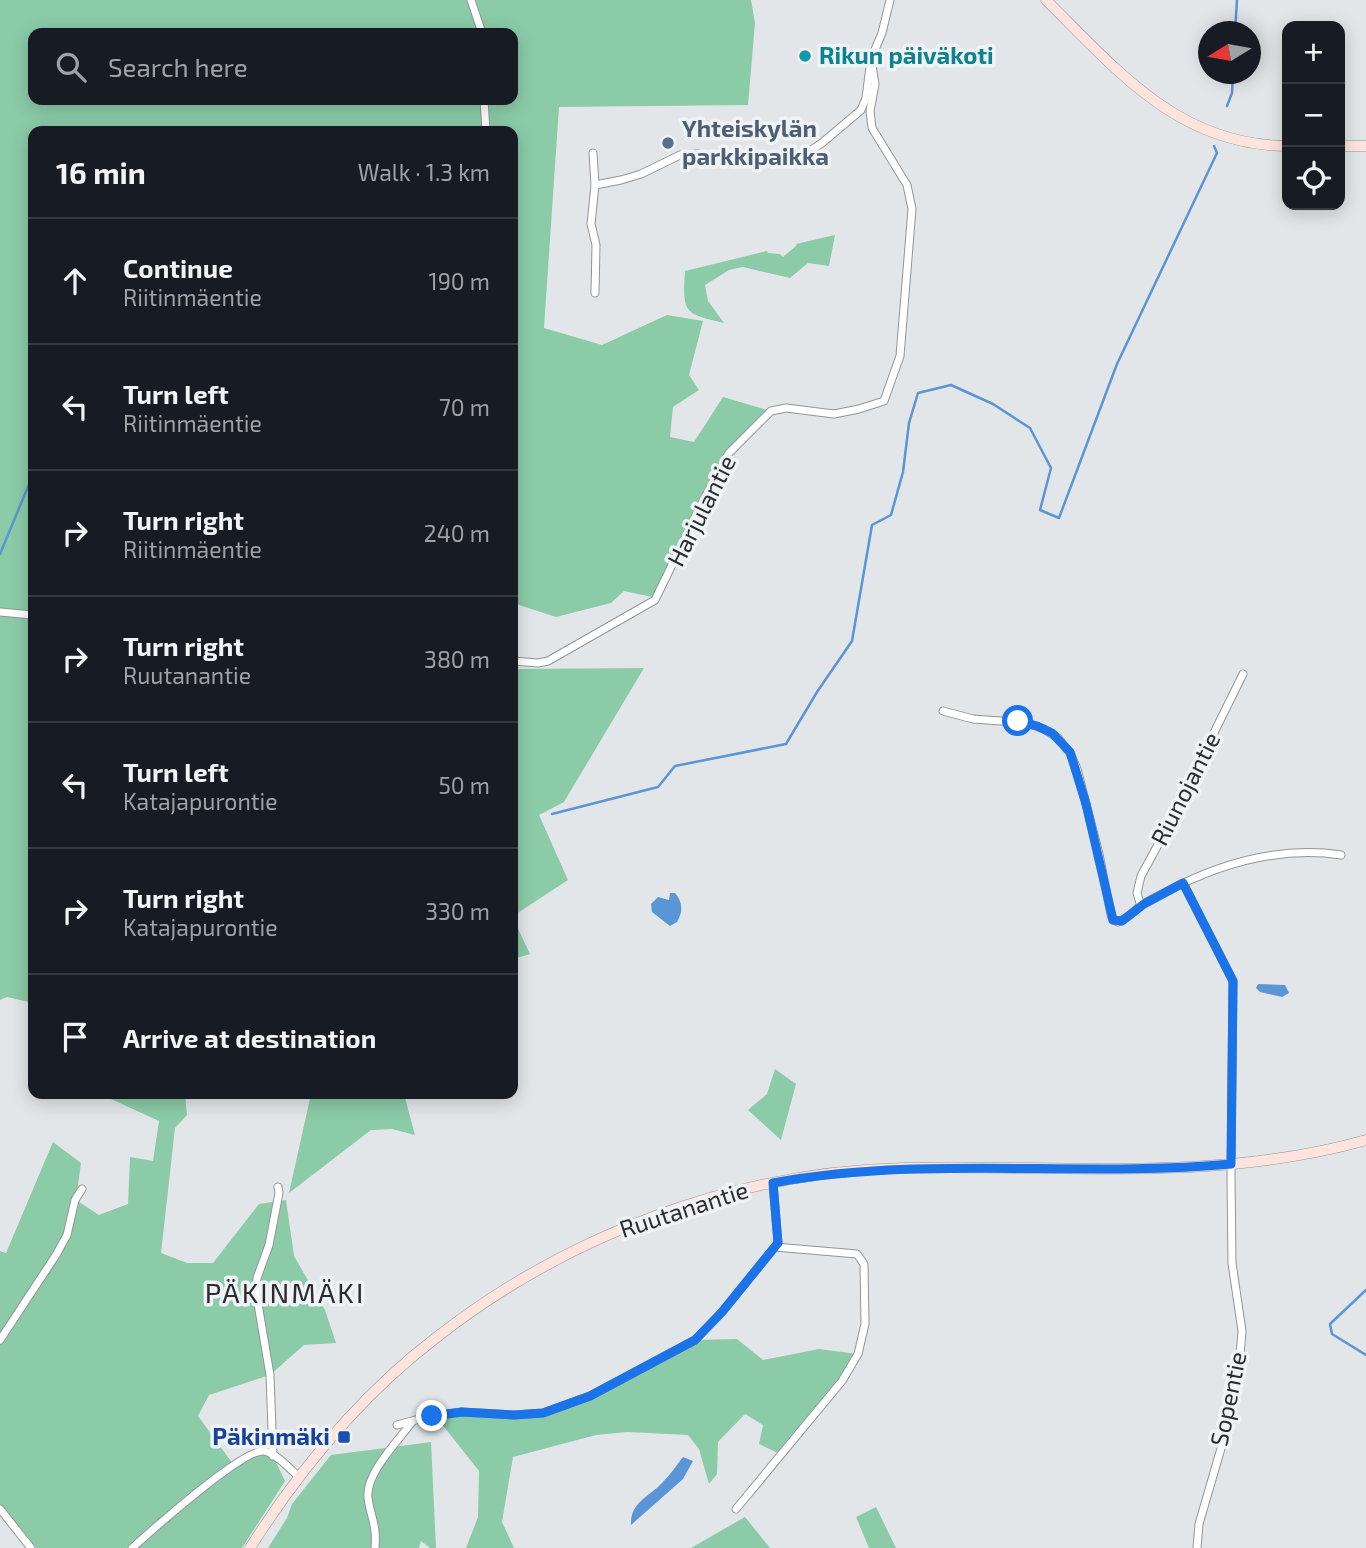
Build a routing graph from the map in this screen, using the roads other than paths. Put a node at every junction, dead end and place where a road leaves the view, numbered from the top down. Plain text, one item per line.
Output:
1 (471, 0) edge
2 (890, 0) edge
3 (1046, 0) edge
4 (480, 28) edge
5 (872, 59) junction
6 (484, 105) edge
7 (486, 126) edge
8 (1282, 146) edge
9 (1345, 146) edge
10 (1366, 146) edge
11 (593, 153) dead end
12 (595, 185) junction
13 (595, 293) dead end
14 (0, 612) edge
15 (28, 615) edge
16 (518, 661) edge
17 (1243, 674) dead end
18 (943, 711) dead end
19 (1341, 855) dead end
20 (1183, 883) junction
21 (1141, 906) junction
22 (1366, 1140) edge
23 (1231, 1164) junction
24 (773, 1183) junction
25 (278, 1187) dead end
26 (82, 1189) dead end
27 (775, 1247) junction
28 (0, 1340) edge
29 (412, 1422) junction
30 (397, 1425) dead end
31 (273, 1456) junction
32 (299, 1477) junction
33 (0, 1509) edge
34 (736, 1509) dead end
35 (31, 1548) edge
36 (132, 1548) edge
37 (250, 1548) edge
38 (375, 1548) edge
39 (1197, 1548) edge

1 - 4 street
2 - 5 street, Harjulantie
3 - 8 street
5 - 12 street, Harjulantie
5 - 16 street, Harjulantie
6 - 7 street
9 - 10 street
11 - 12 street
12 - 13 street
14 - 15 street
17 - 21 street, Riunojantie
18 - 21 street
19 - 20 street
20 - 21 street
20 - 23 street, Sopentie
22 - 23 street, Ruutanantie
23 - 24 street, Ruutanantie
23 - 39 street, Sopentie
24 - 27 street
24 - 32 street, Ruutanantie
25 - 31 street
26 - 28 street
27 - 29 street
27 - 34 street
29 - 30 street
29 - 38 street
31 - 32 street
31 - 36 street
32 - 37 street, Ruutanantie
33 - 35 street

